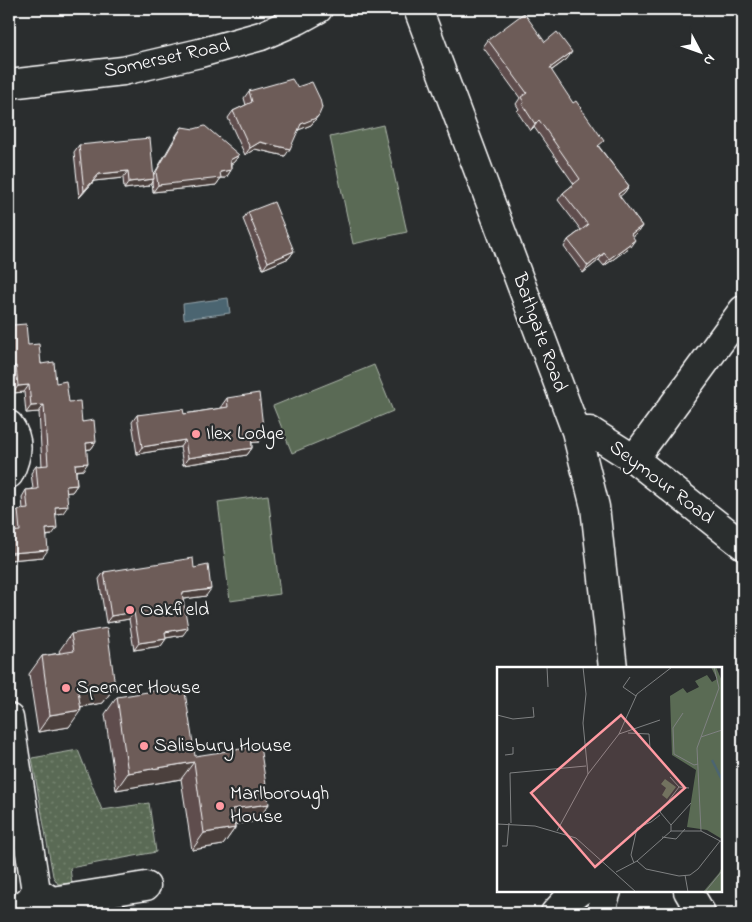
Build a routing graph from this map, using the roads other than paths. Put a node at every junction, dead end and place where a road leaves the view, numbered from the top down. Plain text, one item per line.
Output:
1 (318, 9) edge
2 (418, 9) edge
3 (9, 84) edge
4 (743, 310) edge
5 (9, 425) edge
6 (576, 432) junction
7 (634, 459) junction
8 (9, 474) edge
9 (743, 545) edge
10 (613, 667) edge
11 (9, 718) edge
12 (146, 886) dead end
13 (36, 891) junction
14 (579, 892) edge
15 (607, 892) edge
16 (689, 892) edge
17 (13, 913) edge
18 (555, 913) edge
19 (600, 913) edge
20 (701, 913) edge

1 - 3 street, Somerset Road
2 - 6 street, Bathgate Road
4 - 7 street
5 - 8 street
6 - 7 street, Seymour Road
6 - 10 street, Bathgate Road
7 - 9 street, Seymour Road
11 - 13 street
12 - 13 street
13 - 17 street
14 - 18 street
15 - 19 street
16 - 20 street

